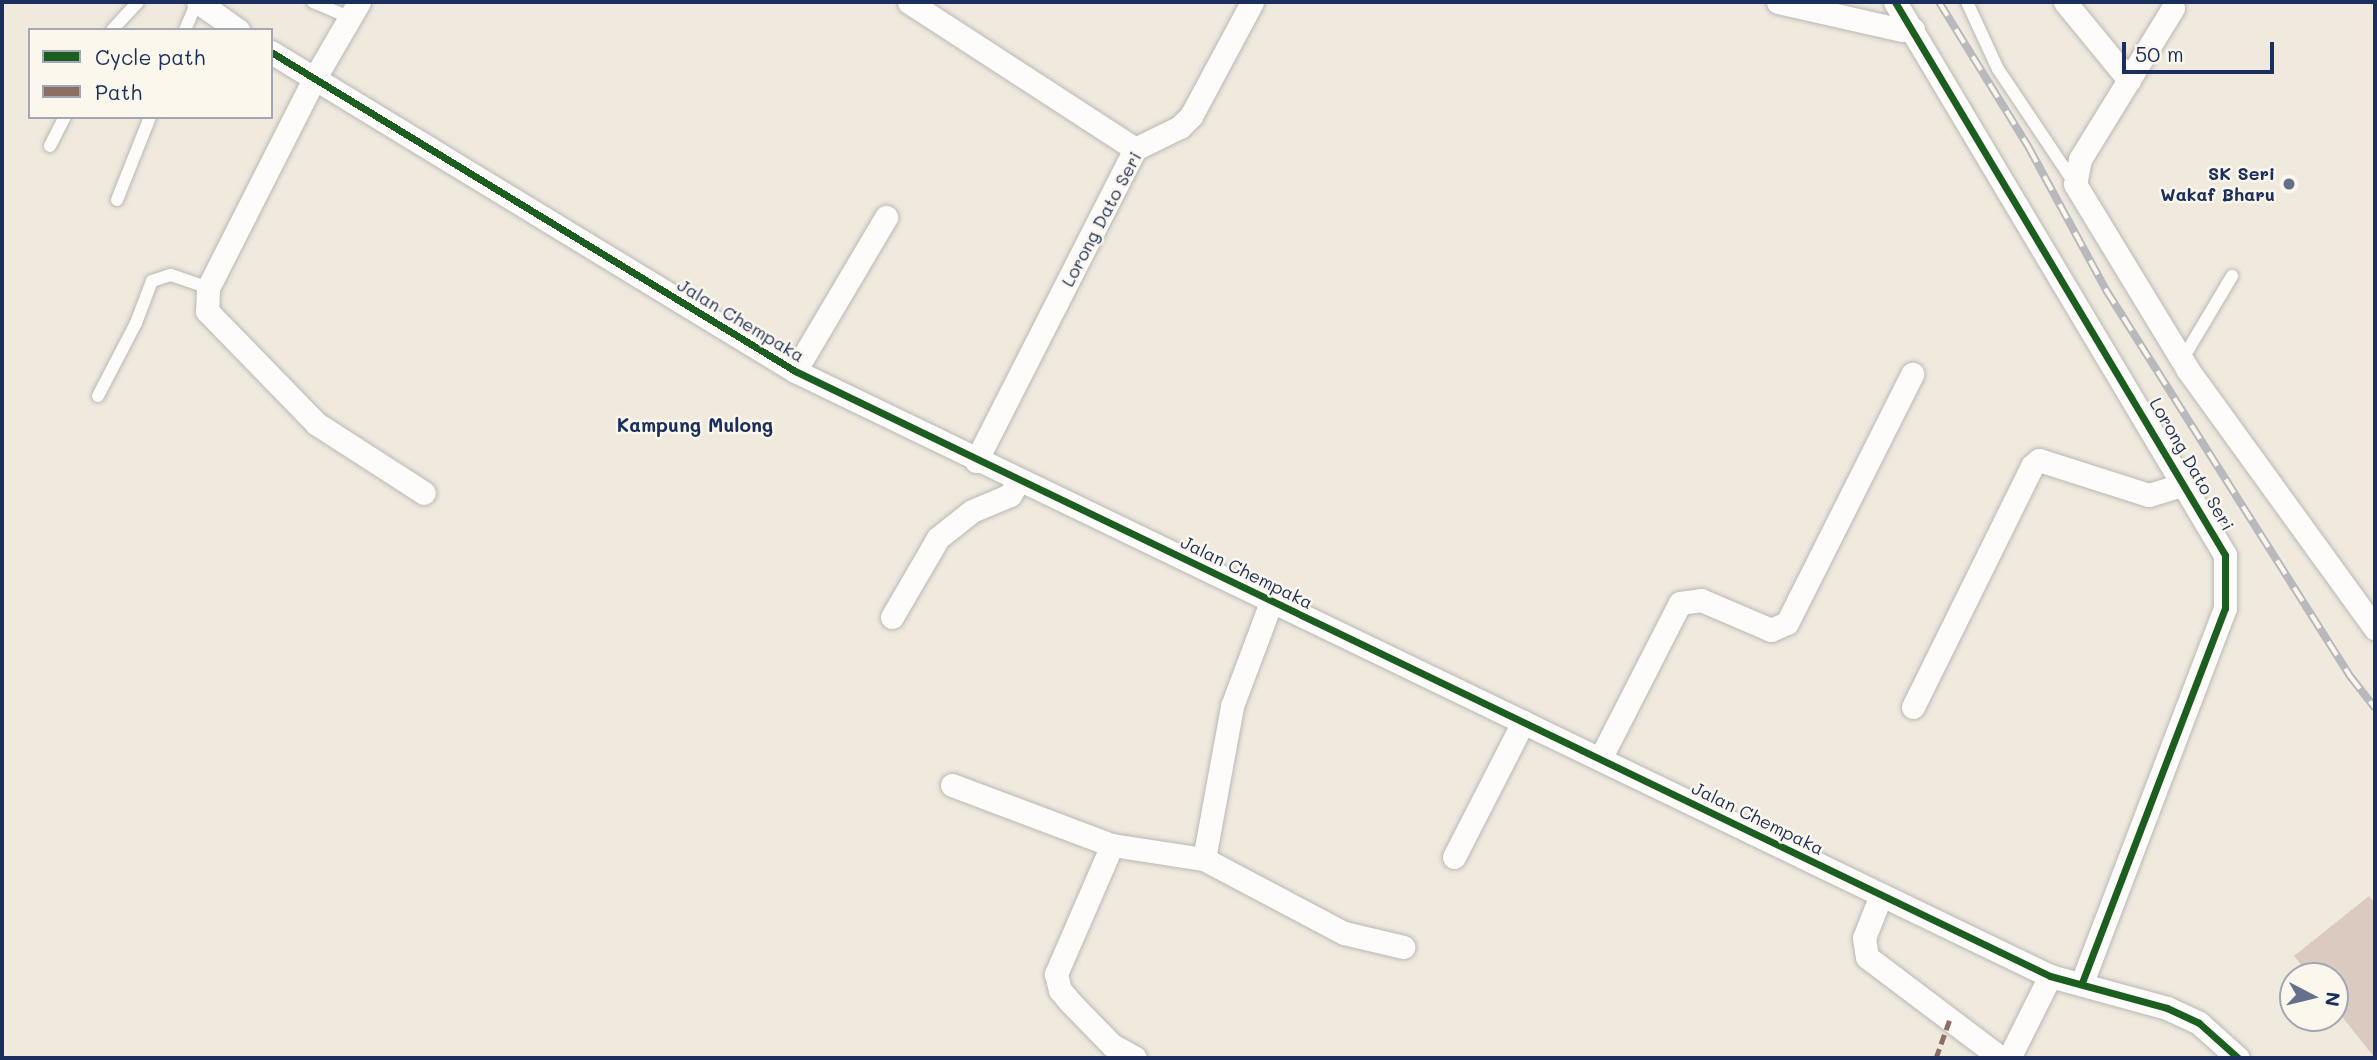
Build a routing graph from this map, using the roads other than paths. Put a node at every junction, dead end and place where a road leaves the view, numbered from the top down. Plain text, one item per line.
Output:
1 (138, 2) edge
2 (197, 2) edge
3 (313, 2) edge
4 (909, 2) edge
5 (1252, 2) edge
6 (1778, 2) edge
7 (1895, 2) edge
8 (1967, 2) edge
9 (2065, 2) edge
10 (2173, 8) dead end
11 (355, 10) edge
12 (114, 28) edge
13 (186, 28) edge
14 (235, 28) edge
15 (1913, 29) junction
16 (273, 53) edge
17 (2129, 80) junction
18 (313, 81) junction
19 (64, 119) edge
20 (149, 119) edge
21 (50, 146) dead end
22 (1135, 149) junction
23 (2075, 184) junction
24 (117, 200) dead end
25 (886, 217) dead end
26 (2232, 276) dead end
27 (208, 288) junction
28 (2182, 360) junction
29 (794, 372) junction
30 (1912, 374) dead end
31 (98, 396) dead end
32 (976, 461) junction
33 (1018, 480) junction
34 (2186, 484) junction
35 (424, 493) dead end
36 (1271, 601) junction
37 (892, 617) dead end
38 (2375, 628) edge
39 (1913, 707) dead end
40 (1523, 722) junction
41 (1600, 759) junction
42 (952, 785) dead end
43 (1112, 845) junction
44 (1454, 857) dead end
45 (1204, 859) junction
46 (1881, 895) junction
47 (1403, 947) dead end
48 (2050, 976) junction
49 (2082, 982) junction
50 (1135, 1058) edge
51 (2001, 1058) edge
52 (2009, 1058) edge
53 (2238, 1058) edge

1 - 12 lane
2 - 13 lane
2 - 14 street
3 - 11 lane
4 - 22 street
5 - 22 street, Lorong Dato Seri
6 - 15 street
7 - 15 street, Lorong Dato Seri
8 - 23 lane
9 - 17 street
10 - 17 street
11 - 18 street
15 - 34 street, Lorong Dato Seri
16 - 18 street, Jalan Chempaka
17 - 23 street
18 - 27 street
18 - 29 street, Jalan Chempaka
19 - 21 lane
20 - 24 lane
22 - 32 street, Lorong Dato Seri
23 - 28 street
25 - 29 street
26 - 28 lane
27 - 31 lane
27 - 35 street
28 - 38 street
29 - 32 street, Jalan Chempaka
30 - 41 street
32 - 33 street, Jalan Chempaka
33 - 36 street, Jalan Chempaka
33 - 37 street
34 - 39 street
34 - 49 street, Lorong Dato Seri
36 - 40 street, Jalan Chempaka
36 - 45 street
40 - 41 street, Jalan Chempaka
40 - 44 street
41 - 46 street, Jalan Chempaka
42 - 43 street
43 - 45 street
43 - 50 street
45 - 47 street
46 - 48 street, Jalan Chempaka
46 - 51 street
48 - 49 street, Jalan Chempaka
48 - 52 street
49 - 53 street, Jalan Chempaka

